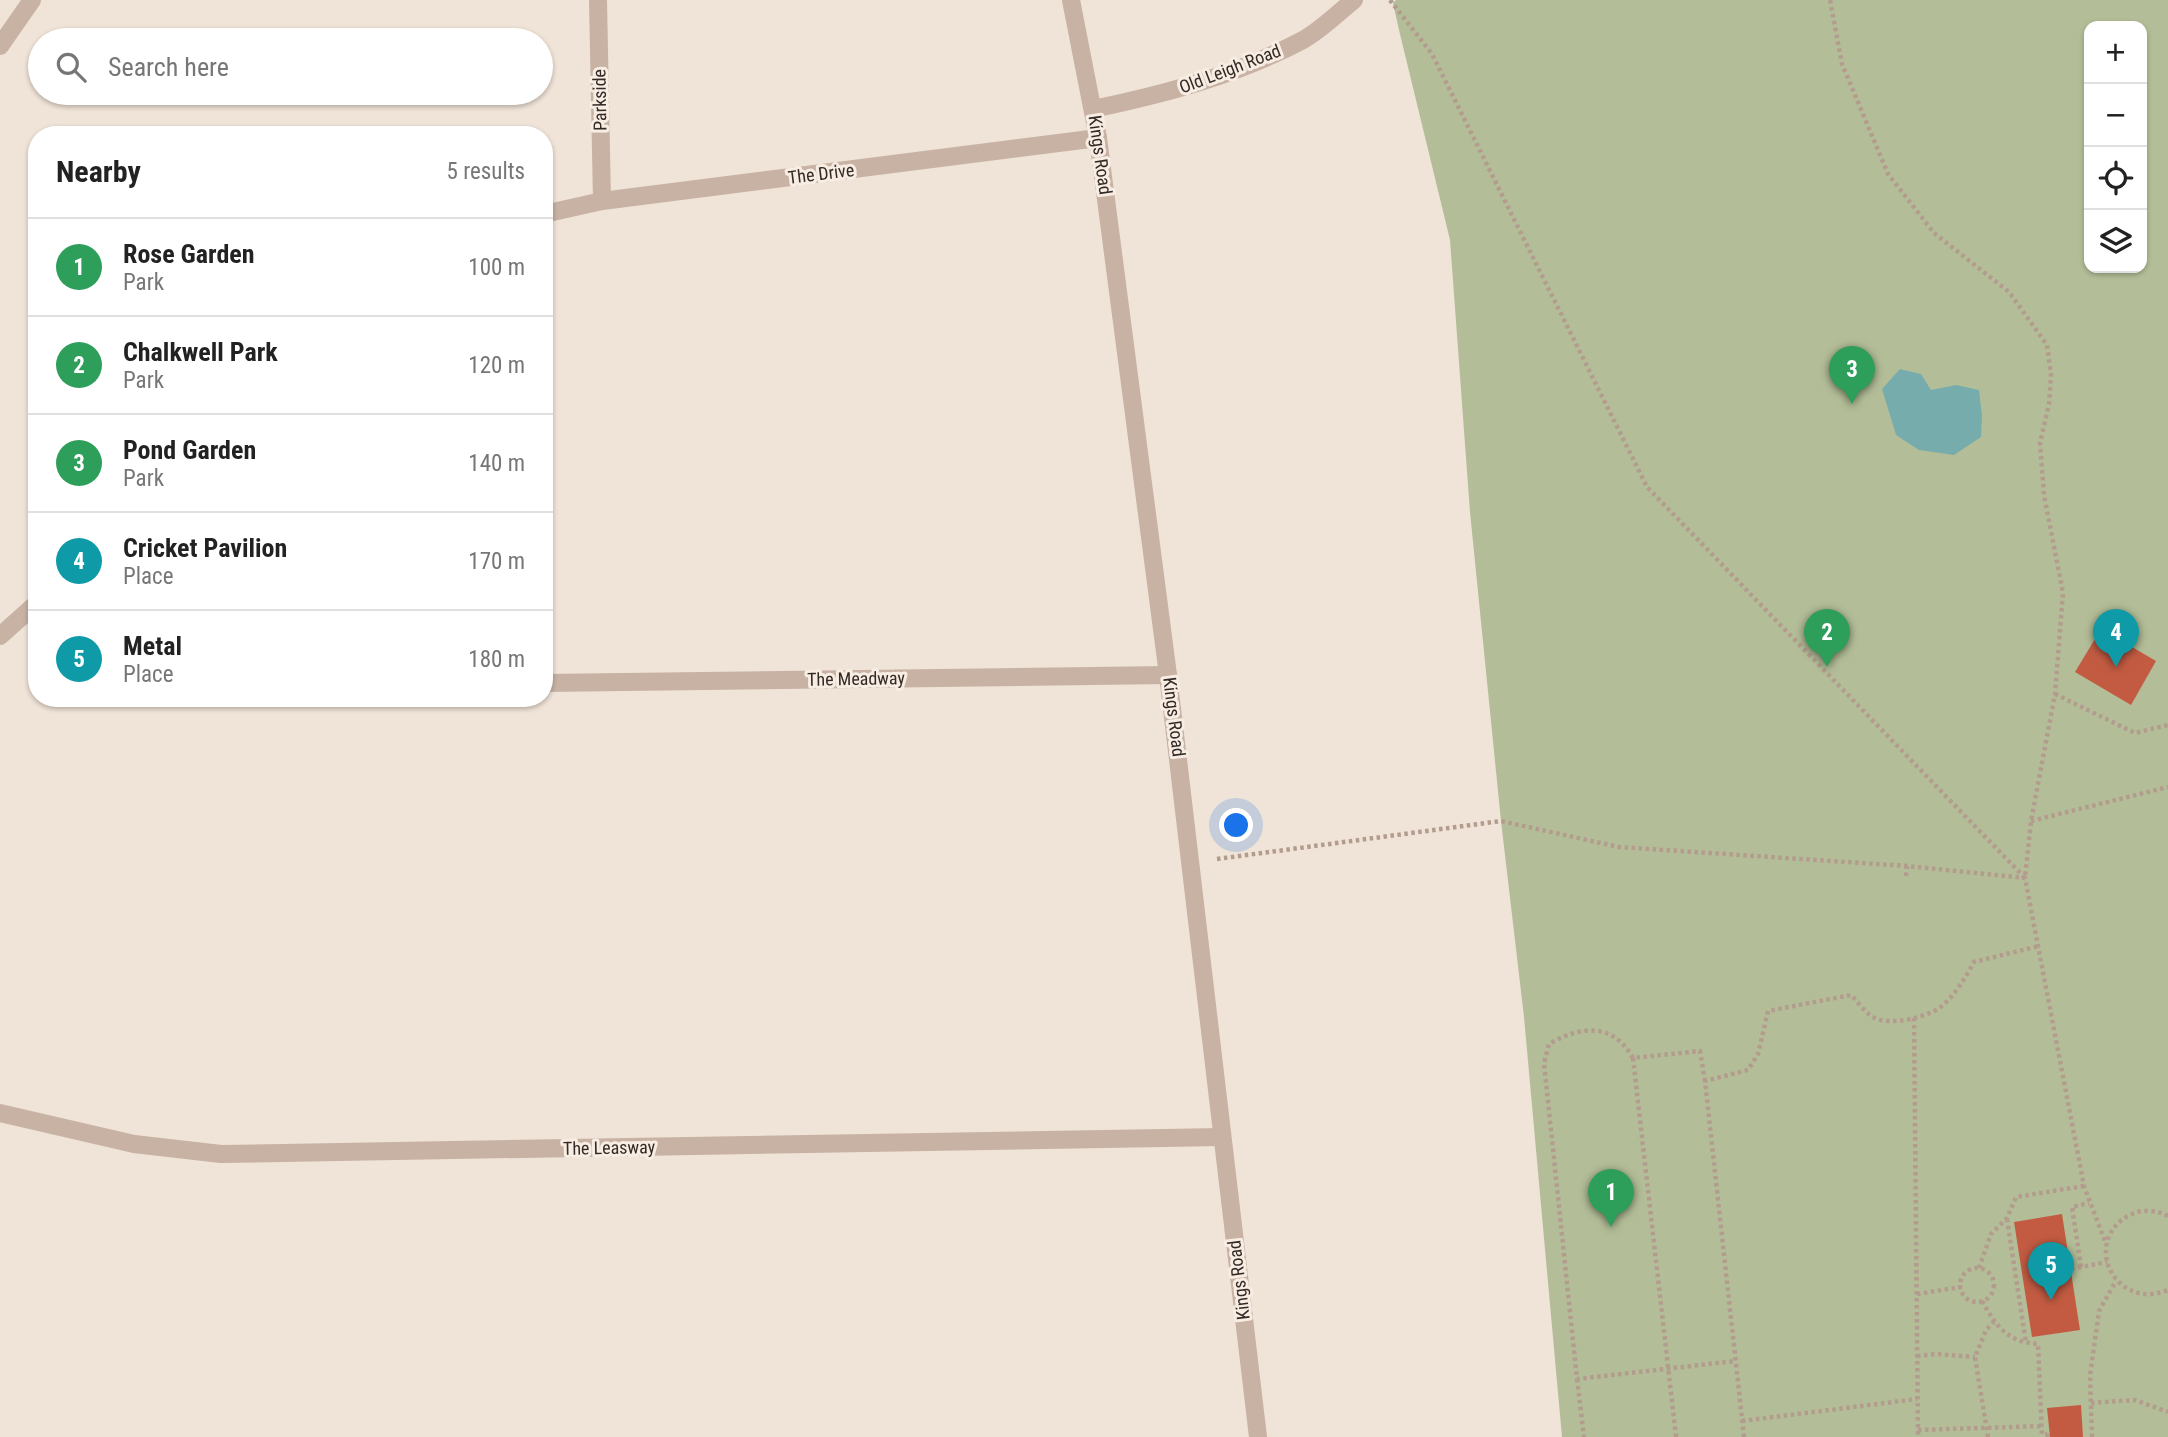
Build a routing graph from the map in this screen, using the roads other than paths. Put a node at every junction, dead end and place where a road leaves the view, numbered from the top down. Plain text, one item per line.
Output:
1 (32, 0) edge
2 (598, 0) edge
3 (1071, 0) edge
4 (1354, 0) edge
5 (0, 46) edge
6 (1093, 109) junction
7 (1098, 138) junction
8 (602, 201) junction
9 (553, 212) edge
10 (28, 611) edge
11 (0, 636) edge
12 (1168, 675) junction
13 (553, 683) edge
14 (0, 1113) edge
15 (1222, 1137) junction
16 (1258, 1437) edge

1 - 5 street
2 - 8 street, Parkside
3 - 6 street, Kings Road
4 - 6 street, Old Leigh Road
6 - 7 street, Kings Road
7 - 8 street, The Drive
7 - 12 street, Kings Road
8 - 9 street, The Drive
10 - 11 street
12 - 13 street, The Meadway
12 - 15 street, Kings Road
14 - 15 street, The Leasway
15 - 16 street, Kings Road

